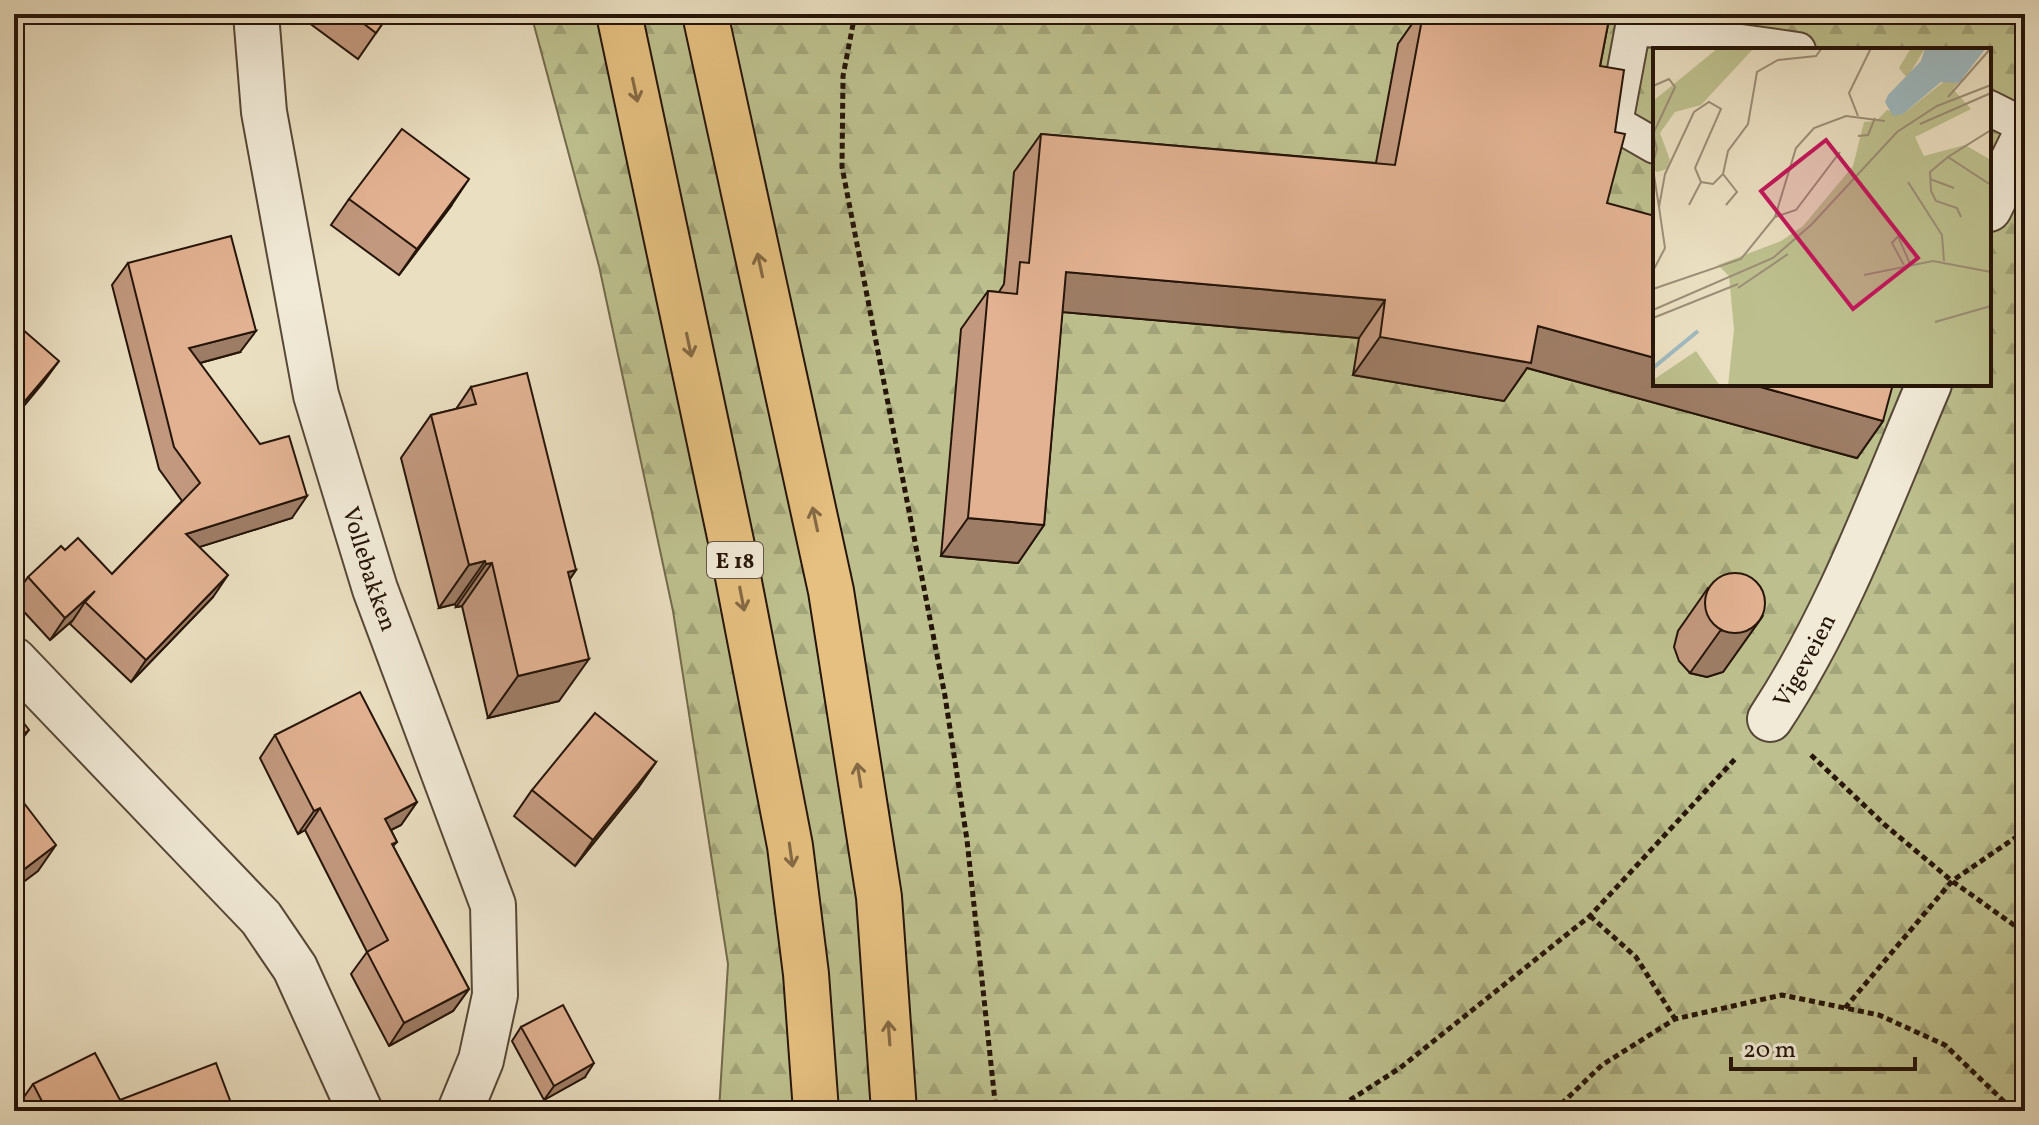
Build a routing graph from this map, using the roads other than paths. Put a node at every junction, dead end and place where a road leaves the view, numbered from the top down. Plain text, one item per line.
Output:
1 (256, 14) edge
2 (619, 14) edge
3 (705, 14) edge
4 (1784, 48) edge
5 (1991, 109) edge
6 (2025, 126) edge
7 (2025, 136) edge
8 (1653, 145) edge
9 (1991, 205) edge
10 (1928, 386) edge
11 (14, 660) edge
12 (1770, 719) road end
13 (360, 1111) edge
14 (460, 1111) edge
15 (816, 1111) edge
16 (894, 1111) edge

1 - 14 street, Vollebakken
2 -> 15 highway, E 18
16 -> 3 highway
4 - 8 lane
5 - 6 lane
7 - 9 street
10 - 12 street, Vigeveien
11 - 13 street

